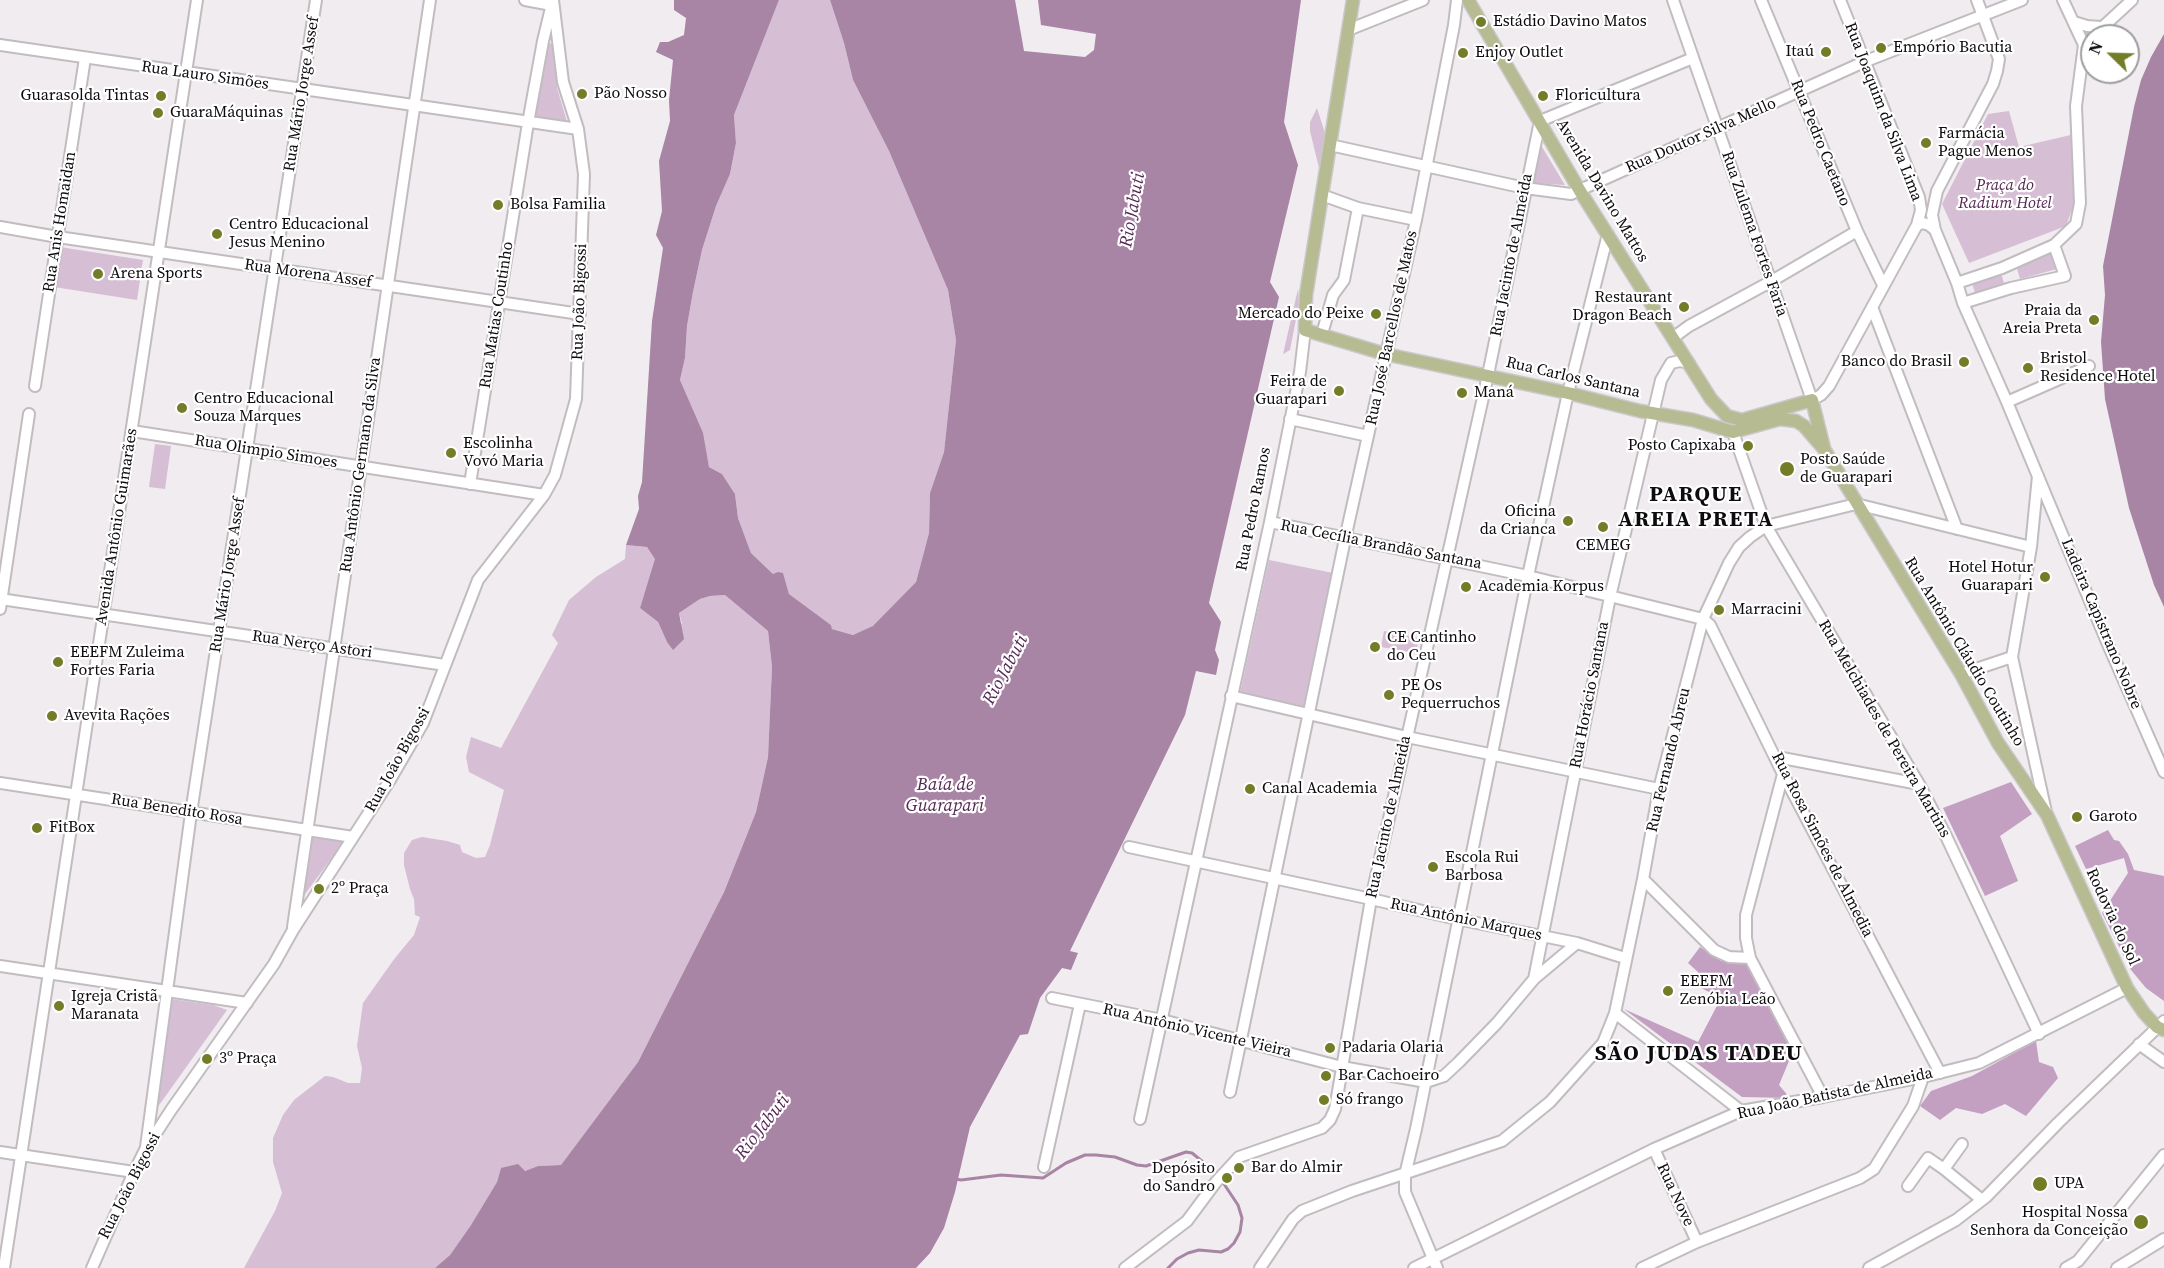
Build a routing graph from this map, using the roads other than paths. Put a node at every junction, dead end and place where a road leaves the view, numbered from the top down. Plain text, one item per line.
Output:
1 (197, 0) edge
2 (316, 0) edge
3 (430, 0) edge
4 (525, 0) edge
5 (1353, 0) edge
6 (1423, 0) edge
7 (1457, 0) edge
8 (1468, 0) edge
9 (1673, 0) edge
10 (1761, 0) edge
11 (1840, 0) edge
12 (1977, 0) edge
13 (2022, 0) edge
14 (2063, 0) edge
15 (2132, 0) edge
16 (553, 2) edge
17 (1984, 16) junction
18 (2074, 22) junction
19 (2080, 24) edge
20 (2104, 24) edge
21 (1348, 30) junction
22 (2080, 36) edge
23 (0, 45) edge
24 (85, 58) junction
25 (1693, 58) junction
26 (1866, 61) junction
27 (186, 73) junction
28 (2080, 76) edge
29 (303, 90) junction
30 (1799, 92) junction
31 (415, 104) junction
32 (1540, 121) junction
33 (528, 123) junction
34 (1717, 130) junction
35 (579, 134) junction
36 (1330, 145) junction
37 (1427, 165) junction
38 (1525, 188) junction
39 (1580, 191) junction
40 (1937, 191) junction
41 (1323, 195) junction
42 (1919, 197) junction
43 (1358, 208) junction
44 (1416, 220) junction
45 (1917, 225) junction
46 (0, 227) edge
47 (1935, 230) junction
48 (1857, 231) junction
49 (1608, 234) junction
50 (58, 237) junction
51 (2054, 245) junction
52 (159, 252) junction
53 (2002, 268) junction
54 (275, 269) junction
55 (1770, 282) junction
56 (1957, 283) junction
57 (1883, 285) junction
58 (388, 286) junction
59 (2012, 288) junction
60 (499, 302) junction
61 (1963, 303) junction
62 (1872, 307) junction
63 (580, 314) junction
64 (1324, 327) dead end
65 (1305, 330) junction
66 (1674, 337) junction
67 (1385, 354) junction
68 (1689, 363) junction
69 (2089, 366) dead end
70 (1488, 375) junction
71 (35, 386) dead end
72 (1568, 393) junction
73 (1711, 399) junction
74 (1812, 400) junction
75 (2007, 402) junction
76 (1654, 413) junction
77 (29, 414) dead end
78 (1290, 419) junction
79 (1701, 422) junction
80 (132, 431) junction
81 (1733, 432) junction
82 (1368, 436) junction
83 (247, 449) junction
84 (1824, 449) junction
85 (361, 467) junction
86 (2038, 476) junction
87 (470, 484) junction
88 (544, 495) junction
89 (1856, 504) junction
90 (1270, 522) junction
91 (1766, 526) junction
92 (1957, 529) junction
93 (1345, 539) junction
94 (2031, 547) junction
95 (1446, 558) junction
96 (1528, 576) junction
97 (1610, 597) junction
98 (0, 603) edge
99 (104, 615) junction
100 (1703, 619) junction
101 (219, 632) junction
102 (334, 649) junction
103 (2012, 657) junction
104 (445, 665) junction
105 (1961, 674) junction
106 (1231, 696) junction
107 (1309, 714) junction
108 (1407, 737) junction
109 (1492, 755) junction
110 (1777, 757) junction
111 (1575, 771) junction
112 (2164, 772) edge
113 (1783, 774) junction
114 (0, 783) edge
115 (1919, 784) junction
116 (1659, 789) junction
117 (77, 795) junction
118 (191, 813) junction
119 (2047, 815) junction
120 (306, 830) junction
121 (353, 837) junction
122 (1129, 847) dead end
123 (1195, 861) junction
124 (1275, 879) junction
125 (1643, 879) junction
126 (1371, 899) junction
127 (1457, 920) junction
128 (292, 930) junction
129 (1543, 937) junction
130 (1577, 943) junction
131 (1625, 958) junction
132 (1750, 958) junction
133 (0, 966) edge
134 (50, 974) junction
135 (1534, 979) junction
136 (2127, 988) junction
137 (166, 991) junction
138 (1052, 998) dead end
139 (247, 1003) junction
140 (1080, 1004) junction
141 (1615, 1013) junction
142 (1162, 1020) junction
143 (2162, 1026) edge
144 (2038, 1034) junction
145 (1241, 1041) junction
146 (2139, 1044) junction
147 (2164, 1062) edge
148 (1342, 1067) junction
149 (1940, 1072) junction
150 (1923, 1077) junction
151 (1426, 1082) junction
152 (1230, 1092) dead end
153 (1823, 1097) junction
154 (1741, 1111) junction
155 (1140, 1119) dead end
156 (1962, 1144) dead end
157 (1654, 1149) junction
158 (145, 1150) junction
159 (0, 1152) edge
160 (22, 1155) junction
161 (2164, 1155) edge
162 (1044, 1167) dead end
163 (1944, 1169) junction
164 (134, 1172) junction
165 (1405, 1175) junction
166 (1908, 1186) dead end
167 (1982, 1200) junction
168 (2164, 1239) edge
169 (1697, 1242) junction
170 (2078, 1261) junction
171 (1137, 1264) edge
172 (1435, 1264) edge
173 (4, 1268) edge
174 (92, 1268) edge
175 (1125, 1268) edge
176 (1260, 1268) edge
177 (1414, 1268) edge
178 (1642, 1268) edge
179 (1869, 1268) edge
180 (2066, 1268) edge
181 (2087, 1268) edge
182 (2117, 1268) edge

1 - 27 street, Avenida Antônio Guimarães
2 - 29 street, Rua Mário Jorge Assef
3 - 31 street, Rua Antônio Germano da Silva
4 - 16 street
5 - 21 main road, Rua Pedro Ramos
6 - 21 street
7 - 37 street, Rua José Barcellos de Matos
8 - 32 main road, Avenida Davino Mattos
9 - 25 street, Rua Zulema Fortes Faria
10 - 30 street, Rua Pedro Caetano
11 - 26 street, Rua Joaquim da Silva Lima
12 - 17 street
13 - 17 street, Rua Doutor Silva Mello
14 - 18 street
15 - 20 street
16 - 33 street, Rua Matias Coutinho
16 - 35 street, Rua João Bigossi
17 - 26 street, Rua Doutor Silva Mello
17 - 40 street
18 - 19 street
18 - 22 street
21 - 36 main road, Rua Pedro Ramos
23 - 24 street, Rua Lauro Simões
24 - 27 street, Rua Lauro Simões
24 - 50 street, Rua Anis Homaidan
25 - 32 street
25 - 34 street, Rua Zulema Fortes Faria
26 - 30 street, Rua Doutor Silva Mello
26 - 42 street, Rua Joaquim da Silva Lima
27 - 29 street, Rua Lauro Simões
27 - 52 street, Avenida Antônio Guimarães
28 - 51 street
29 - 31 street, Rua Lauro Simões
29 - 54 street, Rua Mário Jorge Assef
30 - 34 street, Rua Doutor Silva Mello
30 - 48 street, Rua Pedro Caetano
31 - 33 street, Rua Lauro Simões
31 - 58 street, Rua Antônio Germano da Silva
32 - 38 street, Rua Jacinto de Almeida
32 - 39 main road, Avenida Davino Mattos
33 - 35 street, Rua Lauro Simões
33 - 60 street, Rua Matias Coutinho
34 - 39 street, Rua Doutor Silva Mello
34 - 55 street, Rua Zulema Fortes Faria
35 - 63 street, Rua João Bigossi
36 - 37 street
36 - 41 main road, Rua Pedro Ramos
37 - 38 street
37 - 44 street, Rua José Barcellos de Matos
38 - 39 street
38 - 70 street, Rua Jacinto de Almeida
39 - 49 main road, Avenida Davino Mattos
40 - 42 street
40 - 47 street, Rua Joaquim da Silva Lima
41 - 43 street, Rua José Barcellos de Matos
41 - 65 main road, Rua Pedro Ramos
42 - 45 street, Rua Joaquim da Silva Lima
43 - 44 street, Rua José Barcellos de Matos
43 - 64 street
44 - 67 street, Rua José Barcellos de Matos
45 - 47 street
45 - 57 street
46 - 50 street, Rua Morena Assef
47 - 56 street, Rua Joaquim da Silva Lima
48 - 55 street
48 - 57 street, Rua Pedro Caetano
49 - 66 main road, Avenida Davino Mattos
49 - 72 street
50 - 52 street, Rua Morena Assef
50 - 71 street, Rua Anis Homaidan
51 - 53 street
51 - 59 street
52 - 54 street, Rua Morena Assef
52 - 80 street, Avenida Antônio Guimarães
53 - 56 street
53 - 59 street
54 - 58 street, Rua Morena Assef
54 - 83 street, Rua Mário Jorge Assef
55 - 66 street
55 - 74 street, Rua Zulema Fortes Faria
56 - 61 street, Rua Joaquim da Silva Lima
57 - 62 street
58 - 60 street, Rua Morena Assef
58 - 85 street, Rua Antônio Germano da Silva
59 - 61 street
60 - 63 street, Rua Morena Assef
60 - 87 street, Rua Matias Coutinho
61 - 75 street, Rua Joaquim da Silva Lima
62 - 74 street
62 - 92 street
63 - 88 street, Rua João Bigossi
65 - 67 main road, Rua Carlos Santana
65 - 78 street, Rua Pedro Ramos
66 - 68 main road, Avenida Davino Mattos
67 - 70 main road, Rua Carlos Santana
67 - 82 street, Rua José Barcellos de Matos
68 - 73 main road, Avenida Davino Mattos
68 - 76 street, Rua Horácio Santana
69 - 75 street
70 - 72 main road, Rua Carlos Santana
70 - 95 street, Rua Jacinto de Almeida
72 - 76 main road, Rua Carlos Santana
72 - 96 street
73 - 74 main road
73 - 79 main road
74 - 84 main road
75 - 86 street, Rua Joaquim da Silva Lima
76 - 79 main road, Rua Carlos Santana
76 - 97 street, Rua Horácio Santana
77 - 98 street
78 - 82 street, Rua José Barcellos de Matos
78 - 90 street, Rua Pedro Ramos
79 - 81 main road, Rua Carlos Santana
80 - 83 street, Rua Olimpio Simoes
80 - 99 street, Avenida Antônio Guimarães
81 - 84 main road
81 - 91 street, Rua Melchiades de Pereira Martins
82 - 93 street, Rua José Barcellos de Matos
83 - 85 street, Rua Olimpio Simoes
83 - 101 street, Rua Mário Jorge Assef
84 - 89 main road
85 - 87 street, Rua Olimpio Simoes
85 - 102 street, Rua Antônio Germano da Silva
86 - 94 street, Rua Joaquim da Silva Lima
86 - 112 street, Ladeira Capistrano Nobre
87 - 88 street, Rua Olimpio Simoes
88 - 104 street, Rua João Bigossi
89 - 91 street
89 - 92 street
89 - 105 main road, Rua Antônio Cláudio Coutinho
90 - 93 street, Rua Cecília Brandão Santana
90 - 106 street, Rua Pedro Ramos
91 - 100 street, Rua Fernando Abreu
91 - 115 street, Rua Melchiades de Pereira Martins
92 - 94 street
93 - 95 street, Rua Cecília Brandão Santana
93 - 107 street, Rua José Barcellos de Matos
94 - 103 street, Rua Joaquim da Silva Lima
95 - 96 street, Rua Cecília Brandão Santana
95 - 108 street, Rua Jacinto de Almeida
96 - 97 street, Rua Cecília Brandão Santana
96 - 109 street
97 - 100 street, Rua Cecília Brandão Santana
97 - 111 street, Rua Horácio Santana
98 - 99 street, Rua Nerço Astori
99 - 101 street, Rua Nerço Astori
99 - 117 street, Avenida Antônio Guimarães
100 - 110 street, Rua Rosa Simões de Almedia
100 - 116 street, Rua Fernando Abreu
101 - 102 street, Rua Nerço Astori
101 - 118 street, Rua Mário Jorge Assef
102 - 104 street, Rua Nerço Astori
102 - 120 street, Rua Antônio Germano da Silva
103 - 105 street
103 - 119 street, Rua Joaquim da Silva Lima
104 - 121 street, Rua João Bigossi
105 - 119 main road, Rua Antônio Cláudio Coutinho
106 - 107 street
106 - 123 street, Rua Pedro Ramos
107 - 108 street
107 - 124 street, Rua José Barcellos de Matos
108 - 109 street
108 - 126 street, Rua Jacinto de Almeida
109 - 111 street
109 - 127 street
110 - 113 street, Rua Rosa Simões de Almedia
110 - 115 street
111 - 116 street
111 - 129 street, Rua Horácio Santana
113 - 132 street
113 - 149 street, Rua Rosa Simões de Almedia
114 - 117 street, Rua Benedito Rosa
115 - 144 street, Rua Melchiades de Pereira Martins
116 - 125 street, Rua Fernando Abreu
117 - 118 street, Rua Benedito Rosa
117 - 134 street, Avenida Antônio Guimarães
118 - 120 street, Rua Benedito Rosa
118 - 137 street, Rua Mário Jorge Assef
119 - 136 main road, Rodovia do Sol
120 - 121 street, Rua Benedito Rosa
120 - 128 street, Rua Antônio Germano da Silva
121 - 128 street, Rua João Bigossi
122 - 123 street, Rua Antônio Marques
123 - 124 street, Rua Antônio Marques
123 - 142 street, Rua Pedro Ramos
124 - 126 street, Rua Antônio Marques
124 - 145 street
125 - 131 street, Rua Fernando Abreu
125 - 132 street
126 - 127 street, Rua Antônio Marques
126 - 148 street, Rua Jacinto de Almeida
127 - 129 street, Rua Antônio Marques
127 - 151 street
128 - 139 street, Rua João Bigossi
129 - 130 street, Rua Antônio Marques
129 - 135 street, Rua Horácio Santana
130 - 131 street, Rua Antônio Marques
130 - 135 street, Rua Horácio Santana
131 - 141 street, Rua Fernando Abreu
132 - 153 street
133 - 134 street
134 - 137 street
134 - 160 street, Avenida Antônio Guimarães
135 - 151 street, Rua Horácio Santana
136 - 143 main road, Rodovia do Sol
136 - 144 street, Rua João Batista de Almeida
137 - 139 street
137 - 158 street, Rua Mário Jorge Assef
138 - 140 street, Rua Antônio Vicente Vieira
139 - 158 street, Rua João Bigossi
140 - 142 street, Rua Antônio Vicente Vieira
140 - 162 street
141 - 154 street
141 - 165 street, Rua Fernando Abreu
142 - 145 street, Rua Antônio Vicente Vieira
142 - 155 street, Rua Pedro Ramos
143 - 146 street
144 - 149 street, Rua João Batista de Almeida
145 - 148 street, Rua Antônio Vicente Vieira
145 - 152 street
146 - 147 street
146 - 167 street
148 - 151 street, Rua Antônio Vicente Vieira
148 - 171 street, Rua Jacinto de Almeida
149 - 150 street, Rua João Batista de Almeida
150 - 153 street, Rua João Batista de Almeida
150 - 169 street
151 - 165 street
153 - 154 street, Rua João Batista de Almeida
154 - 157 street, Rua João Batista de Almeida
156 - 163 street
157 - 169 street, Rua Nove
157 - 172 street, Rua João Batista de Almeida
158 - 164 street, Rua João Bigossi
159 - 160 street
160 - 164 street
160 - 173 street, Avenida Antônio Guimarães
161 - 170 street
163 - 166 street
163 - 167 street
164 - 174 street, Rua João Bigossi
165 - 172 street
165 - 176 street, Rua Fernando Abreu
167 - 179 street
168 - 182 street
169 - 178 street
170 - 180 street
170 - 181 street
171 - 175 street, Rua Jacinto de Almeida
172 - 177 street, Rua João Batista de Almeida

